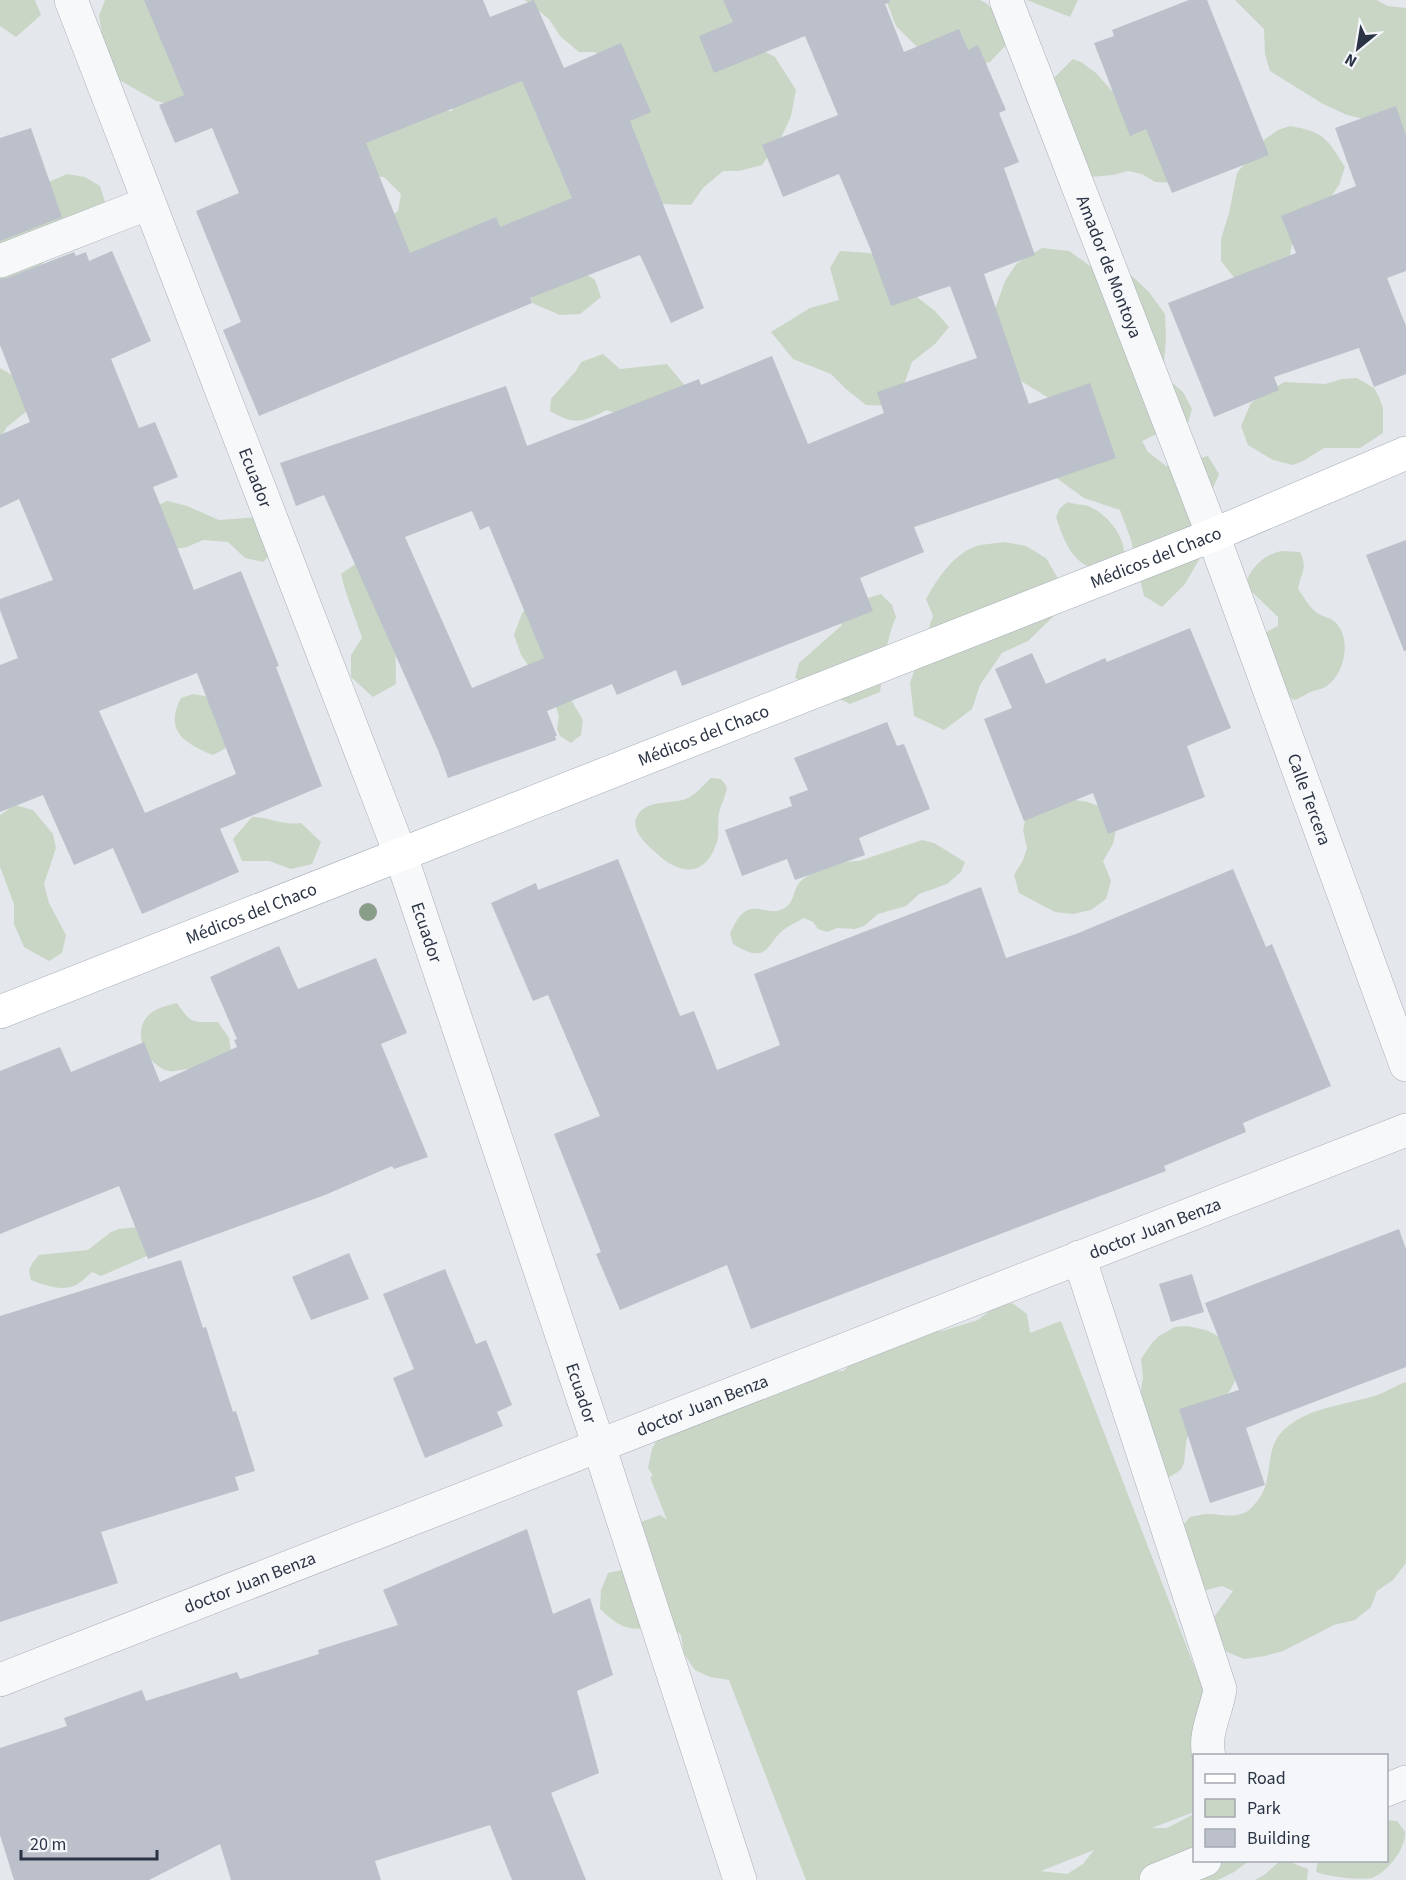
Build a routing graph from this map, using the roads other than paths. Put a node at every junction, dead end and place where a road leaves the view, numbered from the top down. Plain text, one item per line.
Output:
1 (71, 0) edge
2 (1006, 0) edge
3 (149, 203) junction
4 (0, 261) edge
5 (1406, 453) edge
6 (1213, 535) junction
7 (400, 853) junction
8 (0, 1011) edge
9 (1406, 1065) edge
10 (1406, 1131) edge
11 (1079, 1257) junction
12 (599, 1446) junction
13 (0, 1680) edge
14 (1209, 1754) edge
15 (1406, 1782) edge
16 (1388, 1789) edge
17 (1200, 1862) edge
18 (740, 1880) edge
19 (1156, 1880) edge

1 - 3 street, Ecuador
2 - 6 street, Amador de Montoya
3 - 4 street
3 - 7 street, Ecuador
5 - 6 main road, Médicos del Chaco
6 - 7 main road, Médicos del Chaco
6 - 9 street, Calle Tercera
7 - 8 main road, Médicos del Chaco
7 - 12 street, Ecuador
10 - 11 street, doctor Juan Benza
11 - 12 street, doctor Juan Benza
11 - 14 street
12 - 13 street, doctor Juan Benza
12 - 18 street, Ecuador
15 - 16 street
17 - 19 street

